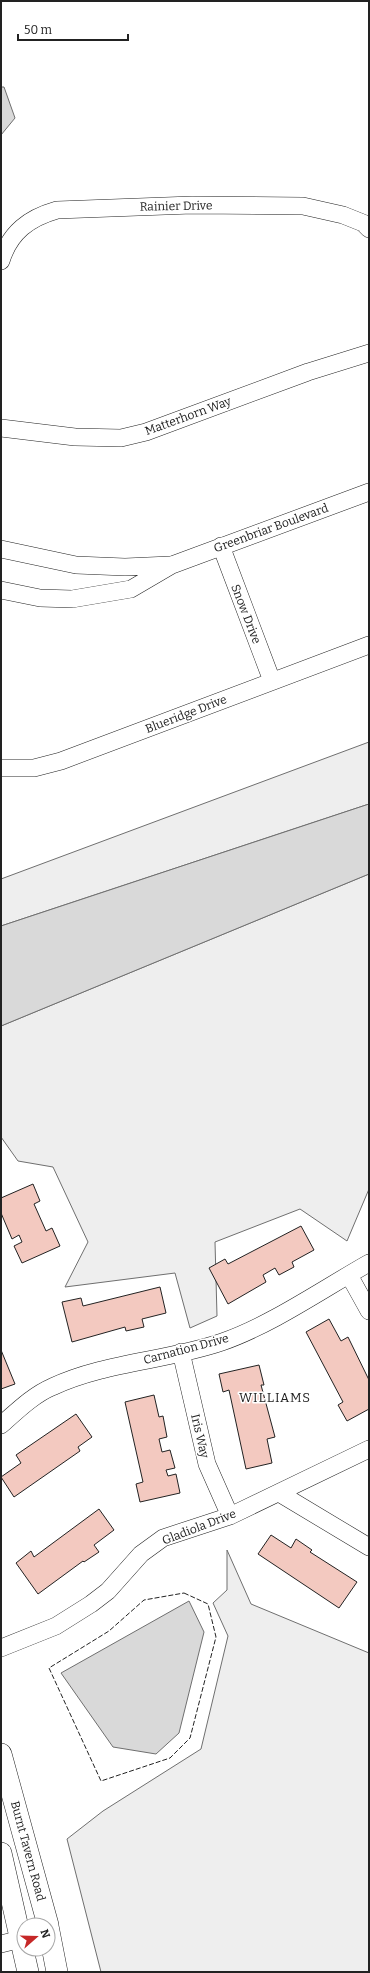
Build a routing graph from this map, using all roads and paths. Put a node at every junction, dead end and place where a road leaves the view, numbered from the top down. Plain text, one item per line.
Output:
1 (369, 229) edge
2 (1, 261) edge
3 (369, 353) edge
4 (1, 428) edge
5 (369, 492) edge
6 (221, 546) junction
7 (1, 549) edge
8 (172, 565) junction
9 (1, 590) edge
10 (369, 645) edge
11 (272, 681) junction
12 (1, 768) edge
13 (369, 1263) edge
14 (349, 1275) junction
15 (369, 1311) edge
16 (180, 1352) junction
17 (1, 1425) edge
18 (369, 1450) edge
19 (279, 1493) junction
20 (230, 1516) junction
21 (369, 1547) edge
22 (1, 1648) edge
23 (1, 1754) edge
24 (1, 1797) edge
25 (21, 1825) junction
26 (1, 1853) edge
27 (46, 1917) edge
28 (11, 1941) edge
29 (54, 1957) edge
30 (28, 1972) edge
31 (57, 1972) edge

1 - 2 street, Rainier Drive
3 - 4 street, Matterhorn Way
5 - 6 street, Greenbriar Boulevard
6 - 8 street, Greenbriar Boulevard
6 - 11 street, Snow Drive
7 - 8 street, Greenbriar Boulevard
8 - 9 street, Greenbriar Boulevard
10 - 11 street, Blueridge Drive
11 - 12 street, Blueridge Drive
13 - 14 street, Carnation Drive
14 - 15 street
14 - 16 street, Carnation Drive
16 - 17 street, Carnation Drive
16 - 20 street, Iris Way
18 - 19 street, Gladiola Drive
19 - 20 street, Gladiola Drive
19 - 21 street
20 - 22 street, Gladiola Drive
23 - 25 main road, Burnt Tavern Road
24 - 25 main road
25 - 27 main road, Burnt Tavern Road
26 - 28 main road
28 - 30 main road
29 - 31 main road, Burnt Tavern Road

